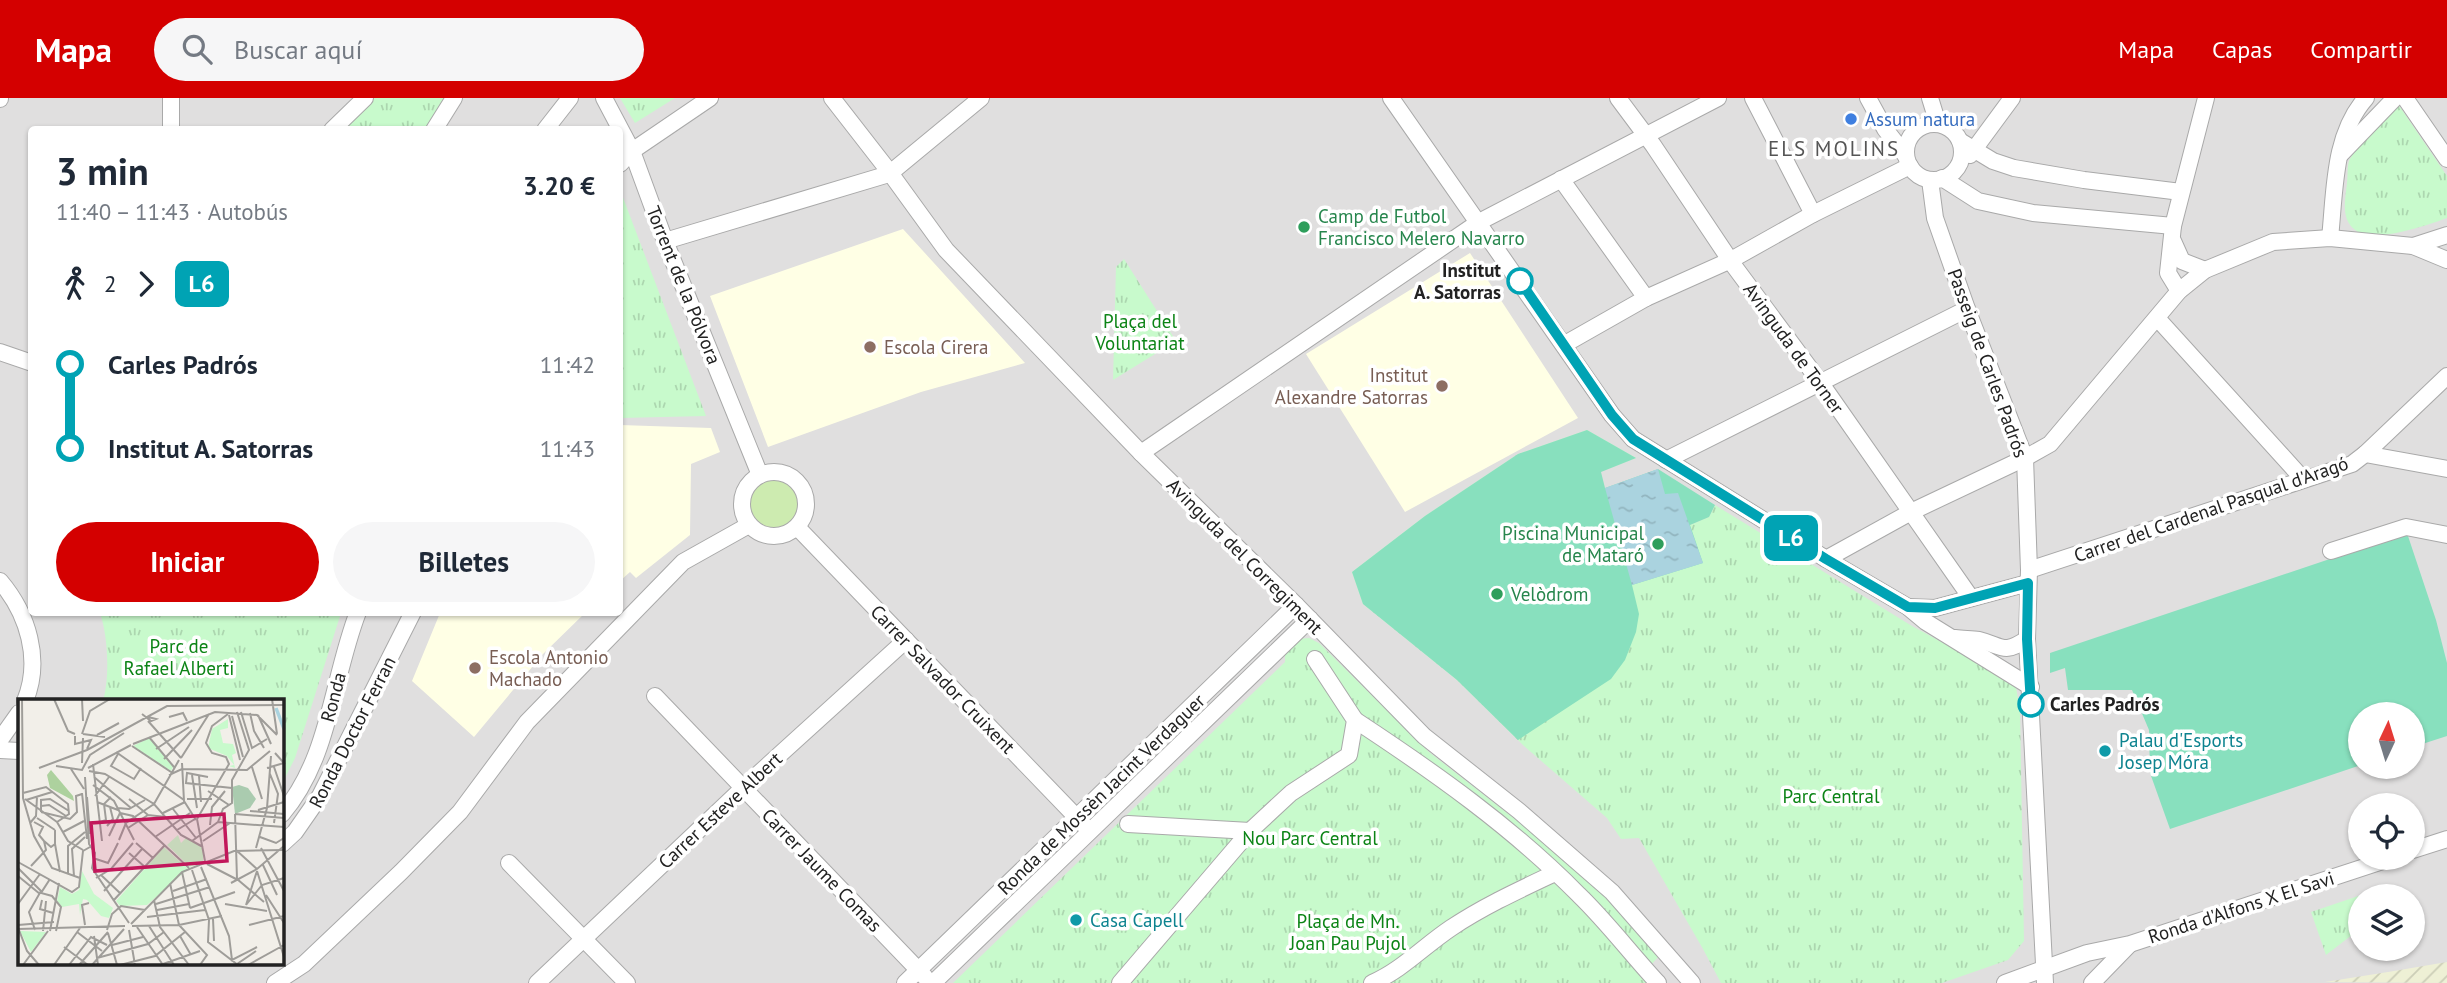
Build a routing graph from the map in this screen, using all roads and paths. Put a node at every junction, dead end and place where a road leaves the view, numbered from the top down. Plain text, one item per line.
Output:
1 (172, 98) edge
2 (365, 98) edge
3 (454, 98) edge
4 (570, 98) edge
5 (604, 98) edge
6 (710, 98) edge
7 (832, 98) edge
8 (981, 98) edge
9 (1391, 98) edge
10 (1618, 98) edge
11 (1718, 98) edge
12 (1753, 98) edge
13 (1868, 98) edge
14 (1930, 98) edge
15 (2012, 98) edge
16 (2206, 98) edge
17 (2366, 98) edge
18 (2395, 98) edge
19 (2405, 98) edge
20 (1938, 124) junction
21 (171, 126) edge
22 (336, 126) edge
23 (436, 126) edge
24 (548, 126) edge
25 (619, 126) edge
26 (623, 133) edge
27 (1645, 136) junction
28 (1959, 141) junction
29 (1975, 149) junction
30 (632, 150) junction
31 (2339, 157) junction
32 (2447, 159) edge
33 (623, 160) edge
34 (1908, 161) junction
35 (1958, 166) junction
36 (889, 174) junction
37 (1560, 179) junction
38 (1936, 179) junction
39 (2181, 192) junction
40 (1813, 214) junction
41 (1479, 222) junction
42 (2173, 233) junction
43 (2447, 235) edge
44 (2330, 238) junction
45 (665, 241) junction
46 (2413, 246) junction
47 (1731, 260) junction
48 (2447, 260) edge
49 (2205, 270) junction
50 (2179, 291) junction
51 (1646, 298) junction
52 (1967, 309) junction
53 (2157, 318) junction
54 (1564, 344) junction
55 (0, 352) edge
56 (28, 362) edge
57 (2447, 376) edge
58 (1820, 382) junction
59 (1141, 453) junction
60 (2365, 454) junction
61 (2025, 458) junction
62 (1665, 460) junction
63 (2447, 469) edge
64 (760, 475) junction
65 (2303, 479) junction
66 (1911, 512) junction
67 (749, 524) junction
68 (797, 527) junction
69 (2447, 535) edge
70 (2331, 551) dead end
71 (1826, 559) junction
72 (2028, 577) junction
73 (0, 581) edge
74 (1972, 597) junction
75 (1296, 605) junction
76 (1908, 607) junction
77 (357, 616) edge
78 (411, 616) edge
79 (1310, 619) junction
80 (1953, 638) junction
81 (2027, 639) junction
82 (906, 640) junction
83 (1315, 659) dead end
84 (32, 675) junction
85 (2031, 687) junction
86 (655, 695) dead end
87 (25, 699) edge
88 (35, 699) edge
89 (18, 714) edge
90 (1355, 720) junction
91 (0, 740) edge
92 (0, 750) edge
93 (18, 751) edge
94 (744, 787) junction
95 (284, 812) edge
96 (1077, 818) junction
97 (1128, 824) dead end
98 (1250, 831) junction
99 (1090, 832) junction
100 (2447, 839) edge
101 (284, 842) edge
102 (2425, 846) edge
103 (509, 863) dead end
104 (2355, 870) edge
105 (1555, 873) junction
106 (584, 937) junction
107 (2130, 944) junction
108 (918, 970) junction
109 (2045, 976) edge
110 (1389, 979) edge
111 (1654, 982) edge
112 (2009, 982) edge
113 (275, 983) edge
114 (537, 983) edge
115 (627, 983) edge
116 (905, 983) edge
117 (932, 983) edge
118 (1121, 983) edge
119 (1372, 983) edge
120 (1692, 983) edge
121 (2092, 983) edge

1 - 21 street
2 - 22 street
3 - 23 street
4 - 24 street
5 - 25 street, Torrent de la Pólvora
6 - 30 street
7 - 36 street, Avinguda del Corregiment
8 - 36 street
9 - 41 street
10 - 27 street, Avinguda de Torner
11 - 27 street
12 - 40 street
13 - 34 street
14 - 20 street
15 - 29 street
16 - 39 street
17 - 31 street
18 - 31 street
19 - 32 street
20 - 28 street
20 - 34 street
26 - 30 street, Torrent de la Pólvora
27 - 37 street
27 - 47 street, Avinguda de Torner
28 - 29 street
28 - 35 street
29 - 35 street
29 - 39 street
30 - 33 street
30 - 45 street, Torrent de la Pólvora
31 - 44 street
34 - 38 street
34 - 40 street
35 - 38 street
36 - 45 street
36 - 59 street, Avinguda del Corregiment
37 - 41 street
37 - 51 street
38 - 42 street
38 - 52 street, Passeig de Carles Padrós
39 - 42 street
40 - 47 street
41 - 54 street
41 - 59 street
42 - 49 street
42 - 50 street
43 - 46 street
44 - 46 street
44 - 49 street
45 - 64 street, Torrent de la Pólvora
46 - 48 street
47 - 51 street
47 - 58 street, Avinguda de Torner
49 - 50 street
50 - 53 street
51 - 54 street
52 - 58 street
52 - 61 street, Passeig de Carles Padrós
53 - 61 street
53 - 65 street
54 - 62 street
55 - 56 street
57 - 60 street, Carrer del Cardenal Pasqual d'Aragó
58 - 62 street
58 - 66 street, Avinguda de Torner
59 - 75 street, Avinguda del Corregiment
60 - 63 street
60 - 65 street, Carrer del Cardenal Pasqual d'Aragó
61 - 66 street
61 - 72 street, Passeig de Carles Padrós
62 - 71 street
64 - 67 street
64 - 68 street
65 - 72 street, Carrer del Cardenal Pasqual d'Aragó
66 - 71 street
66 - 74 street, Avinguda de Torner
67 - 68 street
67 - 113 street
68 - 82 street, Carrer Salvador Cruixent
69 - 70 street
71 - 76 street
72 - 74 street, Carrer del Cardenal Pasqual d'Aragó
72 - 81 street, Passeig de Carles Padrós
73 - 84 street
74 - 76 street, Carrer del Cardenal Pasqual d'Aragó
75 - 79 street, Avinguda del Corregiment
75 - 96 street, Ronda de Mossèn Jacint Verdaguer
76 - 80 street
77 - 95 street, Ronda
78 - 101 street, Ronda Doctor Ferran
79 - 99 street, Ronda de Mossèn Jacint Verdaguer
79 - 120 street, Avinguda del Corregiment
80 - 81 street
80 - 85 street
81 - 85 street, Passeig de Carles Padrós
82 - 94 street, Carrer Esteve Albert
82 - 96 street, Carrer Salvador Cruixent
83 - 90 street
84 - 87 street
84 - 88 street
85 - 109 street, Passeig de Carles Padrós
86 - 94 street, Carrer Jaume Comas
89 - 91 street
90 - 98 street
90 - 105 street
92 - 93 street
94 - 106 street, Carrer Esteve Albert
94 - 108 street, Carrer Jaume Comas
96 - 99 street, Carrer Salvador Cruixent
96 - 108 street, Ronda de Mossèn Jacint Verdaguer
97 - 98 street
98 - 118 street
99 - 117 street, Ronda de Mossèn Jacint Verdaguer
100 - 102 street
103 - 106 street
104 - 107 street, Ronda d'Alfons X El Savi
105 - 110 street
105 - 111 street
106 - 114 street, Carrer Esteve Albert
106 - 115 street
107 - 109 street, Ronda d'Alfons X El Savi
107 - 121 street
108 - 116 street, Ronda de Mossèn Jacint Verdaguer
108 - 117 street, Carrer Jaume Comas
109 - 112 street, Ronda d'Alfons X El Savi
110 - 119 street

